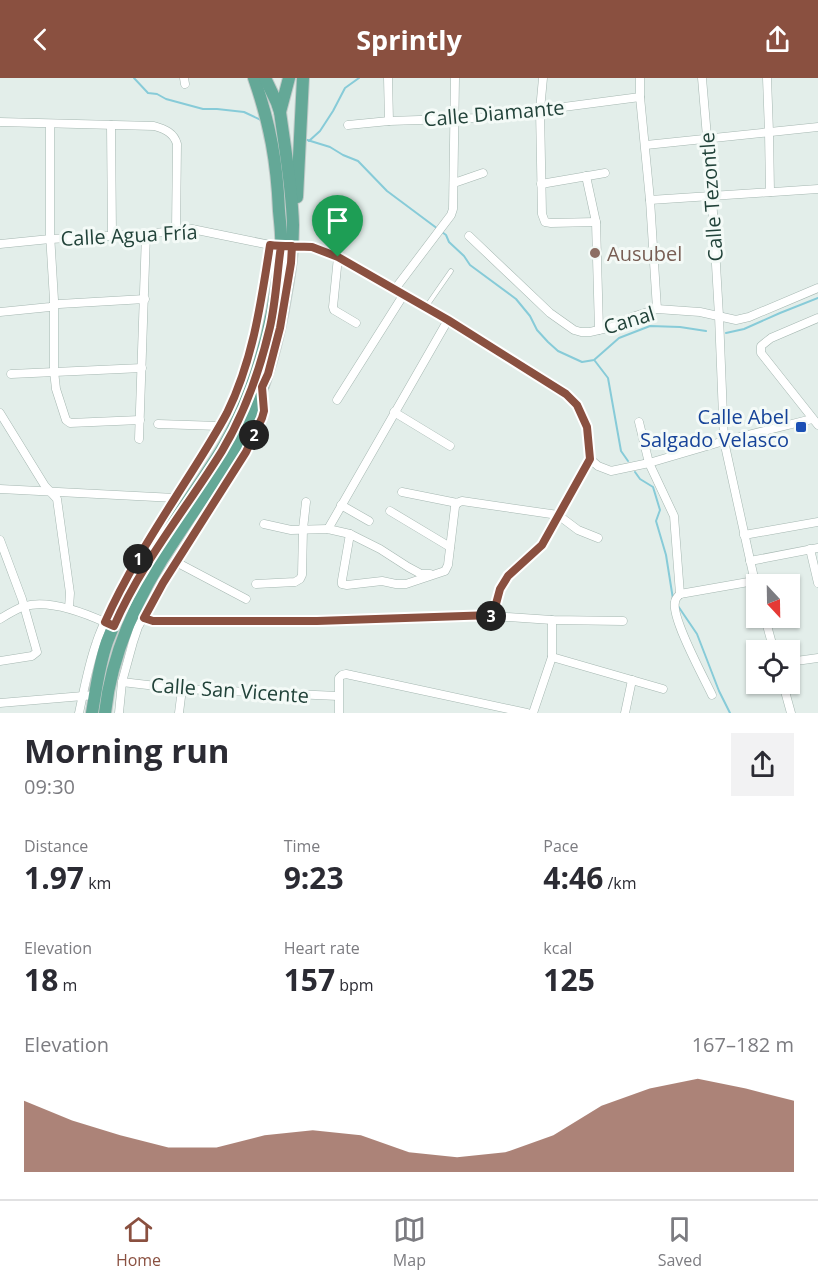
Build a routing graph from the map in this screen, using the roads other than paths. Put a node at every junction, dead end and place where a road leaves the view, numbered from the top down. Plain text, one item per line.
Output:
1 (254, 78) edge
2 (265, 78) edge
3 (289, 78) edge
4 (303, 78) edge
5 (388, 78) edge
6 (455, 78) edge
7 (543, 78) edge
8 (640, 78) edge
9 (702, 78) edge
10 (767, 78) edge
11 (640, 97) junction
12 (540, 110) junction
13 (277, 117) junction
14 (454, 120) junction
15 (389, 121) junction
16 (0, 122) edge
17 (50, 124) junction
18 (111, 125) junction
19 (348, 125) dead end
20 (818, 128) edge
21 (769, 132) junction
22 (706, 139) junction
23 (646, 144) junction
24 (288, 171) junction
25 (483, 173) dead end
26 (605, 173) dead end
27 (586, 176) junction
28 (453, 183) junction
29 (541, 183) junction
30 (818, 189) edge
31 (770, 192) junction
32 (712, 196) junction
33 (651, 200) junction
34 (596, 222) junction
35 (176, 231) junction
36 (146, 234) junction
37 (111, 236) junction
38 (469, 237) dead end
39 (50, 239) junction
40 (0, 243) edge
41 (281, 246) junction
42 (338, 257) junction
43 (451, 271) dead end
44 (818, 288) edge
45 (395, 290) junction
46 (404, 294) junction
47 (145, 299) junction
48 (54, 305) junction
49 (426, 307) junction
50 (657, 309) junction
51 (0, 312) edge
52 (719, 316) junction
53 (818, 318) edge
54 (448, 320) junction
55 (356, 323) dead end
56 (599, 330) junction
57 (142, 368) junction
58 (54, 371) junction
59 (10, 374) dead end
60 (262, 387) junction
61 (337, 400) dead end
62 (394, 412) junction
63 (0, 413) edge
64 (140, 420) junction
65 (639, 422) dead end
66 (815, 422) edge
67 (158, 424) dead end
68 (219, 426) junction
69 (139, 439) dead end
70 (724, 441) junction
71 (450, 446) dead end
72 (590, 459) junction
73 (649, 463) junction
74 (0, 489) edge
75 (51, 492) junction
76 (402, 492) dead end
77 (175, 498) junction
78 (306, 502) dead end
79 (457, 502) junction
80 (341, 505) junction
81 (390, 511) dead end
82 (558, 515) junction
83 (369, 521) dead end
84 (818, 522) edge
85 (264, 524) dead end
86 (303, 529) junction
87 (328, 529) junction
88 (350, 534) junction
89 (744, 535) junction
90 (598, 538) dead end
91 (0, 540) edge
92 (148, 543) junction
93 (450, 547) junction
94 (814, 549) edge
95 (750, 561) junction
96 (176, 562) junction
97 (144, 569) junction
98 (439, 574) junction
99 (753, 574) edge
100 (818, 583) edge
101 (256, 584) dead end
102 (746, 585) edge
103 (680, 594) junction
104 (246, 599) dead end
105 (25, 606) junction
106 (69, 608) junction
107 (493, 615) junction
108 (144, 618) junction
109 (0, 619) edge
110 (552, 620) junction
111 (623, 621) dead end
112 (109, 624) junction
113 (552, 657) junction
114 (818, 658) edge
115 (800, 660) edge
116 (0, 661) edge
117 (632, 680) junction
118 (122, 682) junction
119 (182, 689) junction
120 (663, 689) dead end
121 (786, 694) edge
122 (89, 695) junction
123 (712, 695) dead end
124 (338, 696) junction
125 (0, 703) edge
126 (79, 713) edge
127 (92, 713) edge
128 (105, 713) edge
129 (119, 713) edge
130 (179, 713) edge
131 (339, 713) edge
132 (527, 713) edge
133 (533, 713) edge
134 (626, 713) edge
135 (791, 713) edge

1 - 13 main road
2 - 13 main road
3 - 13 main road
4 - 24 main road
5 - 15 street
6 - 14 street
7 - 12 street
8 - 11 street
9 - 22 street, Calle Tezontle
10 - 21 street
11 - 12 street, Calle Diamante
11 - 23 street
12 - 14 street, Calle Diamante
12 - 29 street
13 - 24 main road
13 - 24 main road
14 - 15 street, Calle Diamante
14 - 28 street
15 - 19 street, Calle Diamante
16 - 17 street
17 - 18 street
17 - 39 street
18 - 35 street
18 - 37 street
20 - 21 street
21 - 22 street
21 - 31 street
22 - 23 street
22 - 32 street, Calle Tezontle
23 - 33 street
24 - 41 main road
24 - 41 main road
25 - 28 street
26 - 27 street
27 - 29 street
27 - 34 street
28 - 45 street
29 - 34 street
30 - 31 street
31 - 32 street
32 - 33 street
32 - 52 street, Calle Tezontle
33 - 50 street
34 - 56 street
35 - 36 street, Calle Agua Fría
35 - 41 street, Calle Agua Fría
36 - 37 street, Calle Agua Fría
36 - 47 street
37 - 39 street, Calle Agua Fría
38 - 56 street, Canal
39 - 40 street, Calle Agua Fría
39 - 48 street
41 - 42 street
41 - 60 main road
41 - 68 street
41 - 97 main road
42 - 45 street
42 - 55 street
43 - 49 lane
44 - 52 street, Canal
45 - 46 street
46 - 49 street
46 - 61 street
47 - 48 street
47 - 57 street
48 - 51 street
48 - 58 street
49 - 54 street
50 - 52 street, Canal
50 - 56 street, Canal
52 - 70 street, Calle Tezontle
53 - 66 street
54 - 62 street
54 - 72 street
57 - 58 street
57 - 64 street
58 - 59 street
58 - 64 street
60 - 96 street
60 - 128 main road
62 - 71 street
62 - 80 street
63 - 75 street
64 - 69 street
65 - 73 street
66 - 70 street
67 - 68 street
68 - 77 street
70 - 73 street
70 - 89 street, Calle Tezontle
72 - 73 street
72 - 82 street
73 - 103 street
74 - 75 street
75 - 77 street
75 - 106 street
76 - 79 street
77 - 92 street
78 - 86 street
79 - 82 street
79 - 93 street
80 - 83 street
80 - 87 street
81 - 93 street
82 - 90 street
82 - 107 street
84 - 89 street
85 - 86 street
86 - 87 street
86 - 101 street
87 - 88 street
88 - 98 street
88 - 98 street
89 - 95 street, Calle Tezontle
91 - 105 street
92 - 97 main road
92 - 112 street
93 - 98 street
94 - 95 street
94 - 100 street
95 - 99 street, Calle Tezontle
96 - 104 street
96 - 108 street
97 - 112 main road
102 - 103 street
103 - 123 street
105 - 106 street
105 - 109 street
105 - 116 street
106 - 112 street
107 - 108 street
107 - 110 street
108 - 118 street
110 - 111 street
110 - 113 street
112 - 122 main road
113 - 117 street
113 - 133 street
114 - 115 street
117 - 120 street
117 - 134 street
118 - 119 street, Calle San Vicente
118 - 129 street
119 - 124 street, Calle San Vicente
119 - 130 street
121 - 135 street
122 - 125 street
122 - 126 street
122 - 127 main road
124 - 131 street
124 - 132 street

